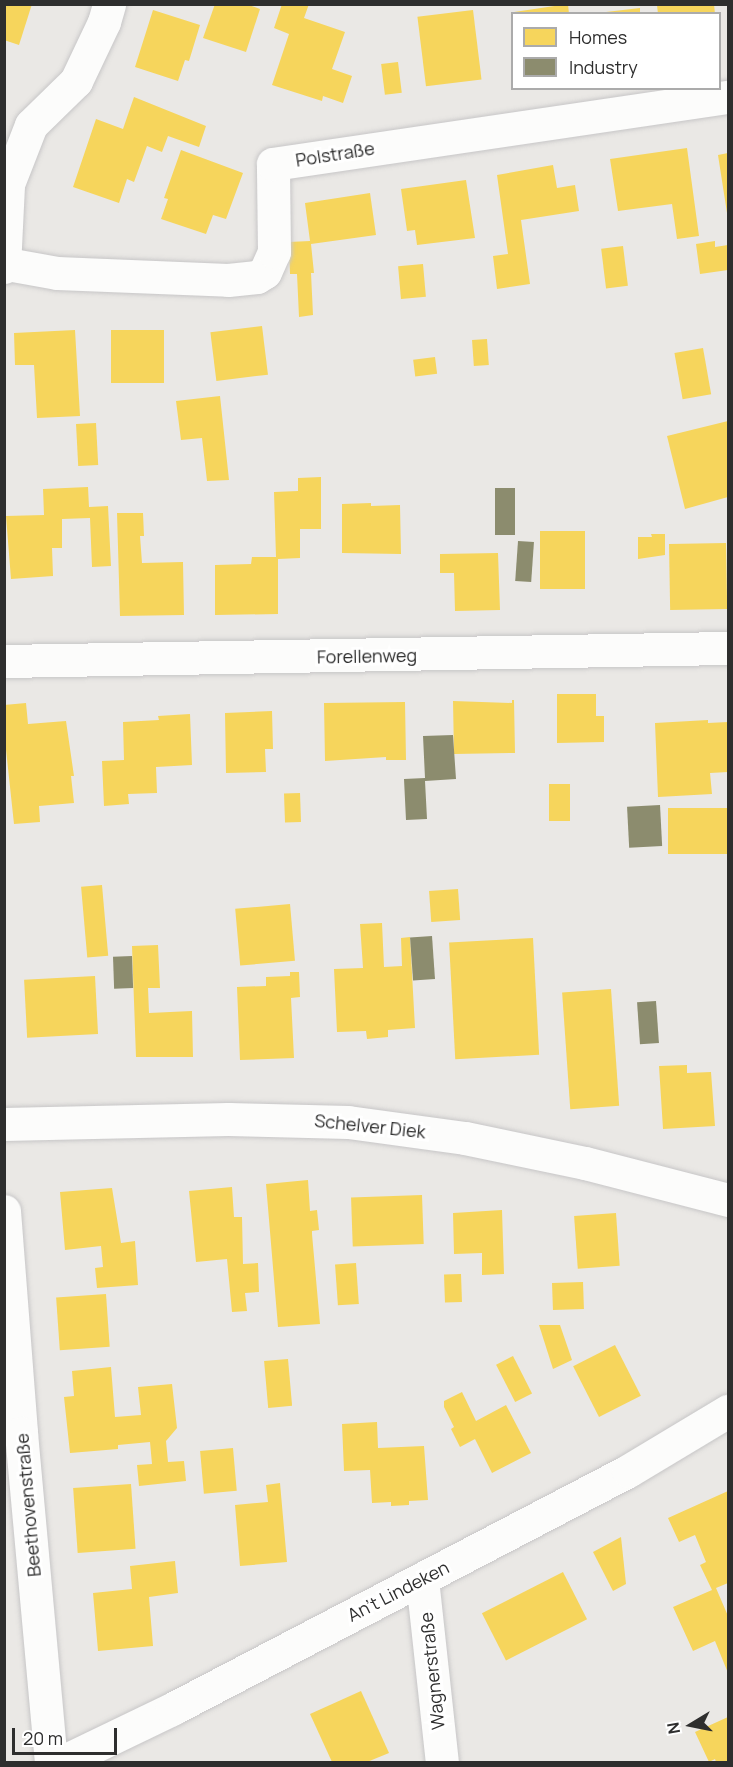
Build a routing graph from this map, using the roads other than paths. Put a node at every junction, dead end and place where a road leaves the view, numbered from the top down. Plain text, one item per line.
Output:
1 (109, 4) edge
2 (729, 97) edge
3 (5, 266) edge
4 (729, 648) edge
5 (4, 661) edge
6 (4, 1124) edge
7 (729, 1200) edge
8 (4, 1211) edge
9 (729, 1411) edge
10 (13, 1434) edge
11 (422, 1579) junction
12 (51, 1762) edge
13 (62, 1762) edge
14 (442, 1762) edge

1 - 3 street
2 - 3 street, Polstraße
4 - 5 street, Forellenweg
6 - 7 street, Schelver Diek
8 - 10 street, Beethovenstraße
9 - 11 street, An't Lindeken
10 - 12 street, Beethovenstraße
11 - 13 street, An't Lindeken
11 - 14 street, Wagnerstraße

